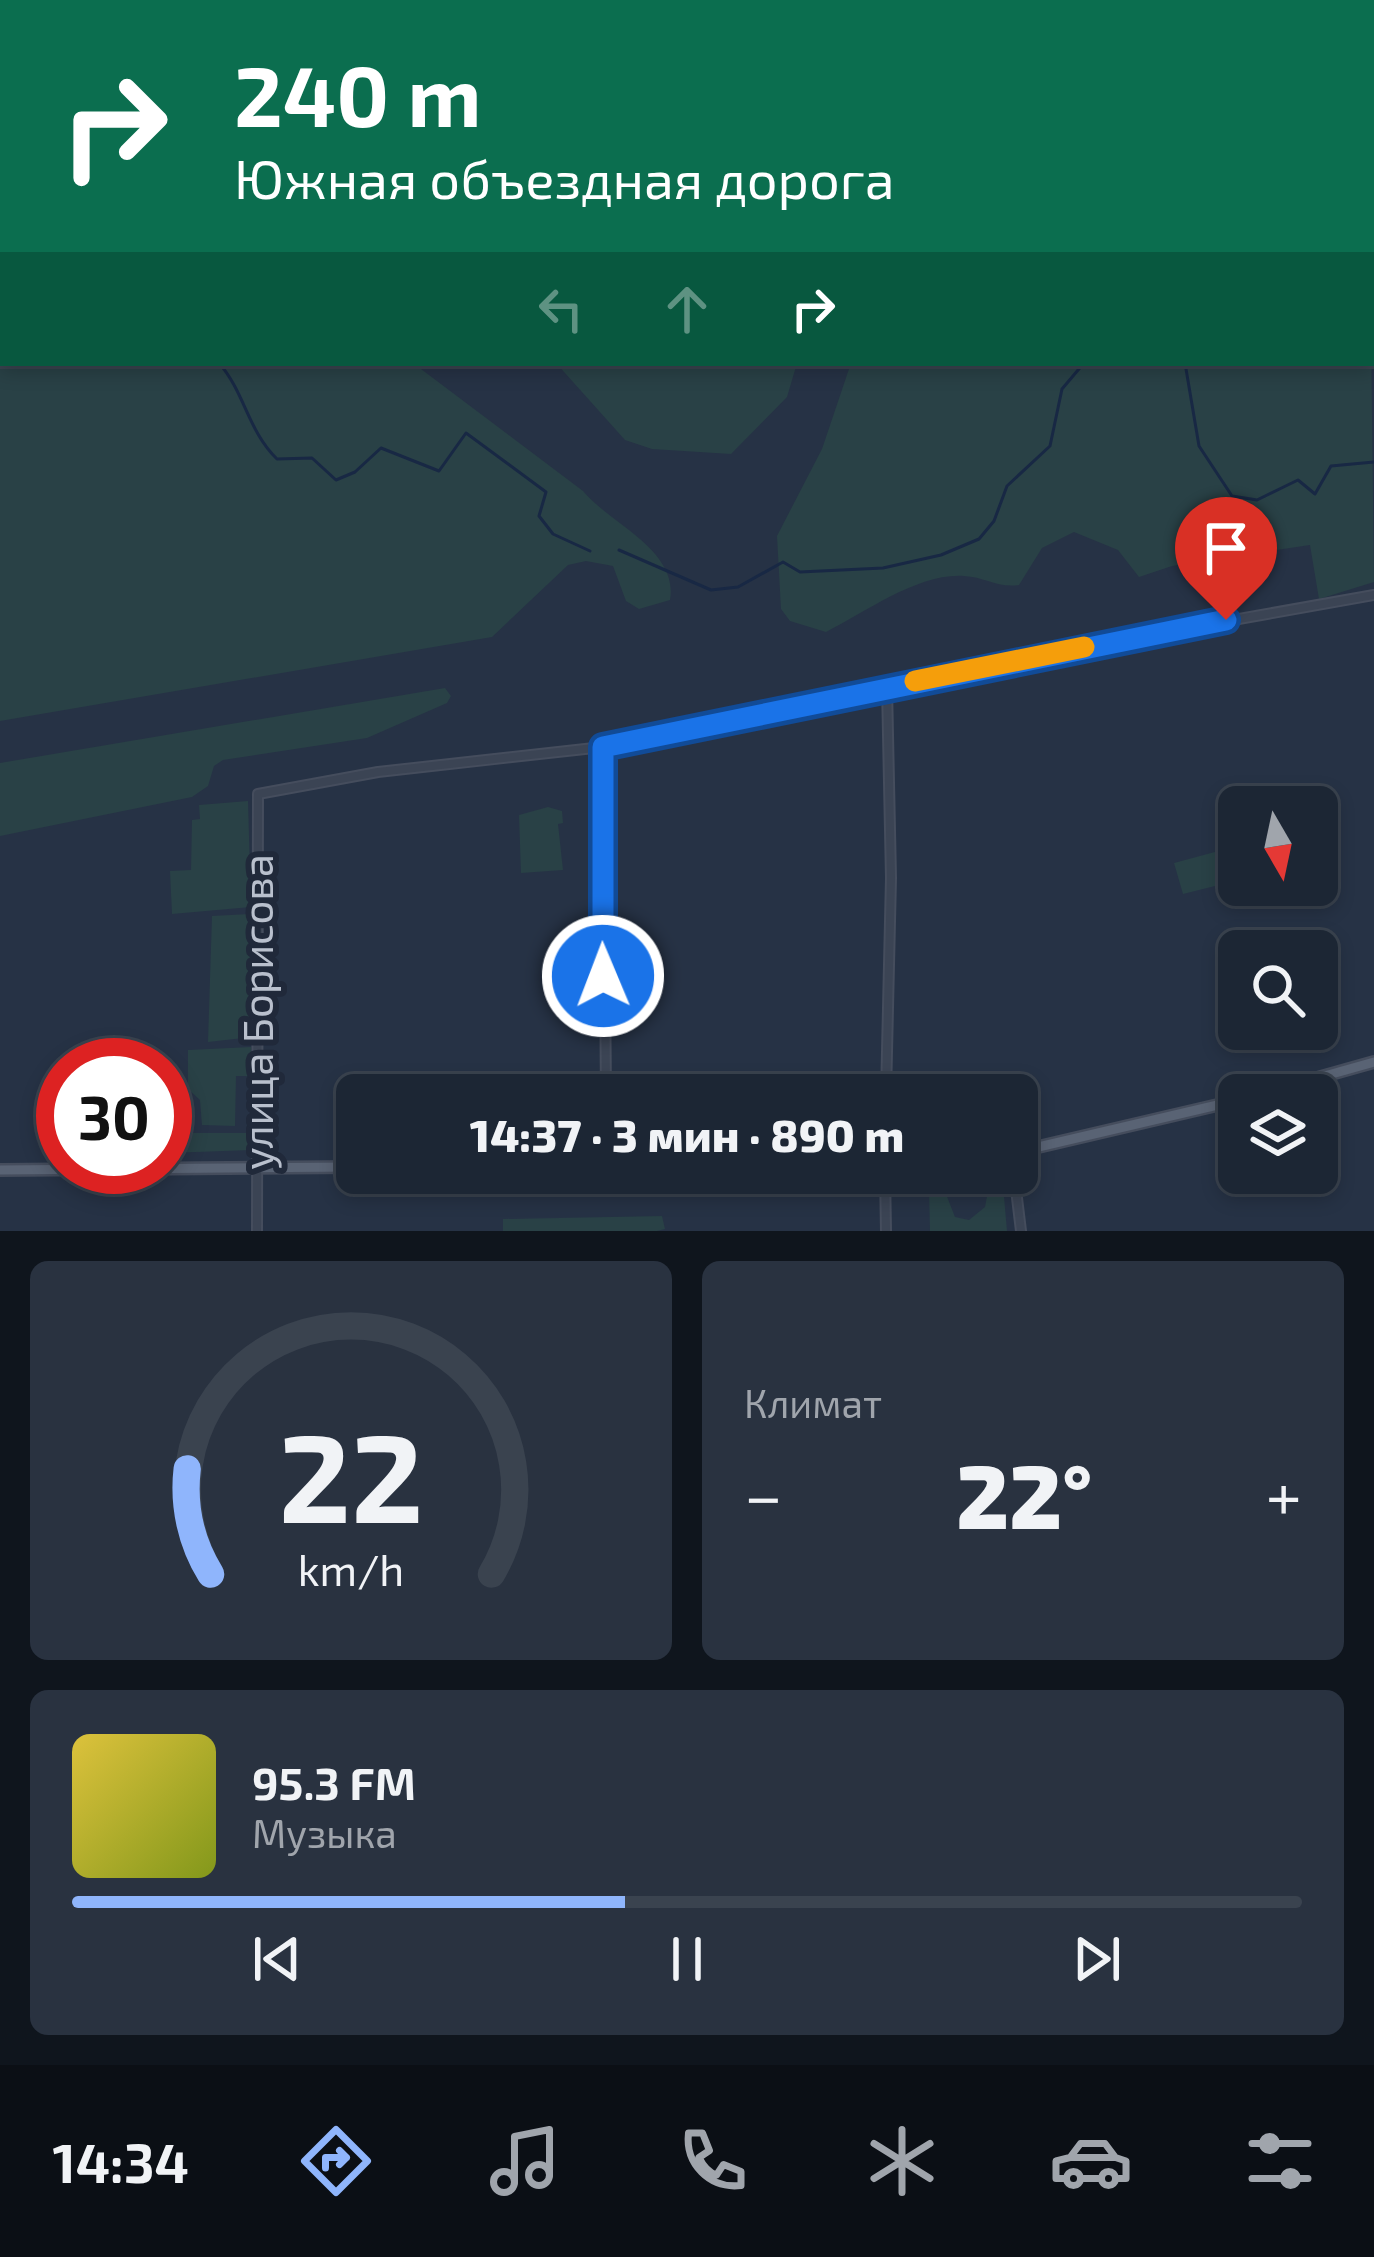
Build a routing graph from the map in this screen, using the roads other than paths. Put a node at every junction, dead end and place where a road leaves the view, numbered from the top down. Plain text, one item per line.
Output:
1 (1374, 595) edge
2 (886, 687) junction
3 (603, 747) junction
4 (1374, 1062) edge
5 (606, 1074) edge
6 (886, 1074) edge
7 (1331, 1074) edge
8 (1218, 1105) edge
9 (1038, 1147) edge
10 (336, 1168) edge
11 (257, 1169) junction
12 (0, 1170) edge
13 (885, 1194) edge
14 (1017, 1194) edge
15 (256, 1231) edge
16 (886, 1231) edge
17 (1021, 1231) edge

1 - 2 street
2 - 3 street
2 - 6 street
3 - 5 street
3 - 11 street, улица Борисова
4 - 7 main road
8 - 9 main road
10 - 11 main road
11 - 12 main road
11 - 15 street, улица Борисова
13 - 16 street
14 - 17 street

